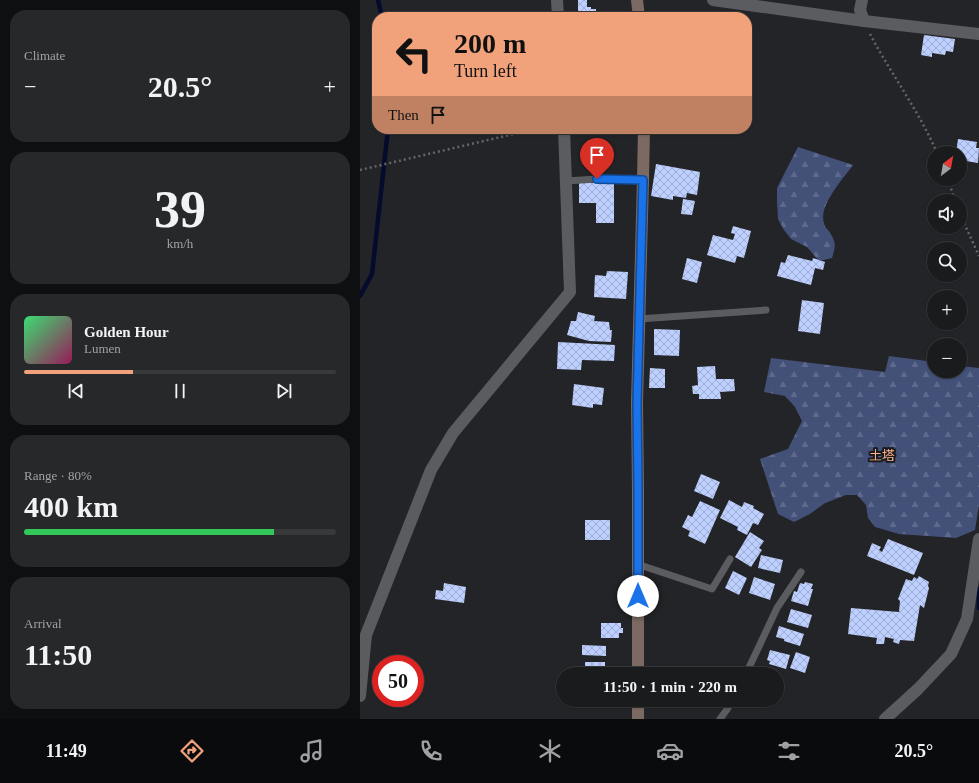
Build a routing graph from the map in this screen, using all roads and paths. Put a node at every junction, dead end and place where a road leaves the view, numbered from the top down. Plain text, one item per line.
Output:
1 (557, 0) edge
2 (637, 0) edge
3 (713, 0) edge
4 (861, 8) edge
5 (558, 12) edge
6 (638, 12) edge
7 (979, 34) edge
8 (514, 134) edge
9 (564, 134) edge
10 (644, 134) edge
11 (935, 146) edge
12 (360, 170) edge
13 (643, 180) junction
14 (566, 181) junction
15 (967, 229) edge
16 (979, 256) edge
17 (766, 310) dead end
18 (639, 319) junction
19 (979, 539) edge
20 (730, 559) dead end
21 (637, 564) junction
22 (802, 572) dead end
23 (638, 667) edge
24 (749, 667) edge
25 (360, 696) edge
26 (638, 707) edge
27 (728, 707) edge
28 (638, 719) edge
29 (720, 719) edge
30 (885, 719) edge

1 - 5 street
2 - 6 main road
3 - 4 street
4 - 7 street
4 - 11 path
8 - 12 path
9 - 14 street
10 - 13 main road
13 - 14 lane
13 - 18 main road
14 - 25 street
15 - 16 path
17 - 18 lane
18 - 21 main road
19 - 30 street
20 - 21 lane
21 - 23 main road
22 - 24 lane
26 - 28 main road
27 - 29 lane

